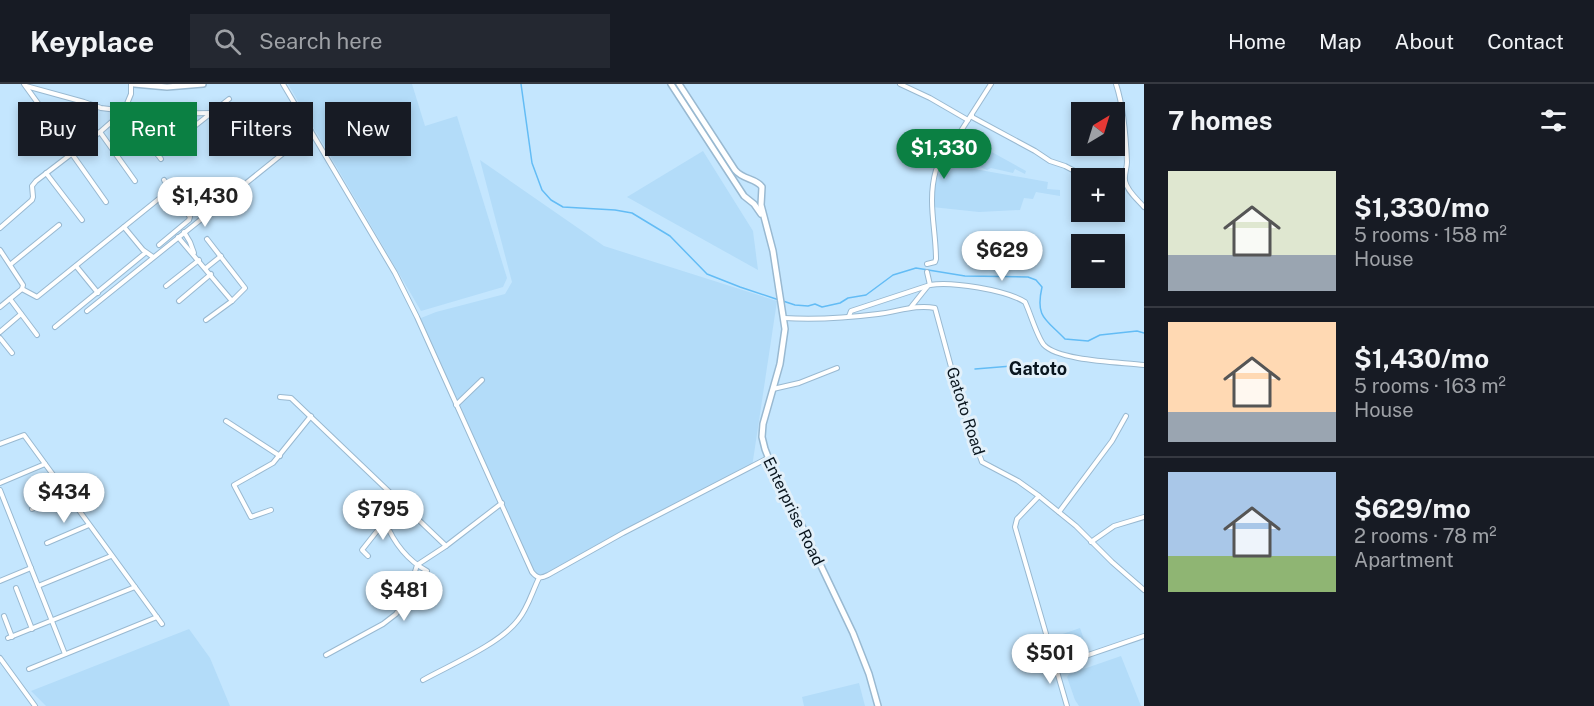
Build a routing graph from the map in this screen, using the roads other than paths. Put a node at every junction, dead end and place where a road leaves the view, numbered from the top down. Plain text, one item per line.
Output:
1 (133, 84) edge
2 (203, 84) edge
3 (284, 84) edge
4 (671, 84) edge
5 (679, 84) edge
6 (900, 84) edge
7 (991, 84) edge
8 (1116, 84) edge
9 (25, 85) edge
10 (229, 99) dead end
11 (37, 102) edge
12 (128, 102) edge
13 (225, 102) edge
14 (294, 102) edge
15 (110, 109) edge
16 (971, 114) junction
17 (209, 115) edge
18 (968, 120) junction
19 (110, 123) edge
20 (197, 125) edge
21 (100, 132) joint
22 (313, 134) edge
23 (69, 156) edge
24 (73, 156) edge
25 (280, 156) edge
26 (1071, 169) edge
27 (46, 173) junction
28 (164, 180) dead end
29 (1125, 180) joint
30 (135, 181) dead end
31 (750, 181) junction
32 (171, 189) junction
33 (742, 191) junction
34 (761, 196) junction
35 (750, 200) junction
36 (106, 202) dead end
37 (1144, 207) edge
38 (763, 218) junction
39 (82, 220) dead end
40 (59, 225) dead end
41 (124, 227) junction
42 (0, 228) edge
43 (184, 232) junction
44 (178, 237) junction
45 (207, 239) dead end
46 (159, 245) dead end
47 (0, 250) edge
48 (143, 252) junction
49 (194, 254) junction
50 (221, 256) junction
51 (153, 257) junction
52 (199, 260) junction
53 (148, 261) junction
54 (11, 264) junction
55 (927, 264) dead end
56 (76, 266) junction
57 (206, 268) junction
58 (927, 272) dead end
59 (211, 274) junction
60 (928, 285) junction
61 (166, 286) dead end
62 (22, 289) junction
63 (98, 292) junction
64 (10, 299) junction
65 (179, 301) dead end
66 (232, 302) junction
67 (0, 307) edge
68 (911, 307) junction
69 (87, 311) dead end
70 (21, 314) junction
71 (849, 316) junction
72 (784, 318) junction
73 (206, 320) dead end
74 (55, 327) dead end
75 (0, 332) edge
76 (37, 335) dead end
77 (0, 338) edge
78 (12, 353) dead end
79 (1144, 365) edge
80 (837, 368) dead end
81 (482, 380) dead end
82 (773, 389) junction
83 (280, 397) dead end
84 (456, 405) junction
85 (311, 416) junction
86 (1126, 416) dead end
87 (226, 421) dead end
88 (0, 444) edge
89 (280, 456) junction
90 (768, 458) junction
91 (45, 464) junction
92 (0, 483) edge
93 (0, 490) edge
94 (67, 495) junction
95 (1039, 496) junction
96 (398, 500) junction
97 (502, 503) junction
98 (32, 509) dead end
99 (271, 510) dead end
100 (1059, 512) junction
101 (1144, 517) edge
102 (385, 521) junction
103 (89, 525) junction
104 (1091, 542) junction
105 (47, 543) dead end
106 (446, 546) junction
107 (111, 555) junction
108 (368, 556) dead end
109 (417, 566) junction
110 (31, 568) junction
111 (427, 570) dead end
112 (539, 578) junction
113 (0, 581) edge
114 (38, 586) junction
115 (135, 587) junction
116 (16, 588) dead end
117 (1144, 590) edge
118 (4, 616) dead end
119 (157, 617) junction
120 (52, 620) junction
121 (162, 624) dead end
122 (32, 629) junction
123 (1144, 636) edge
124 (65, 654) junction
125 (326, 655) dead end
126 (0, 658) edge
127 (1056, 666) junction
128 (29, 669) dead end
129 (423, 680) dead end
130 (35, 706) edge
131 (878, 706) edge
132 (1067, 706) edge

1 - 2 main road
1 - 12 street
3 - 14 street
4 - 33 main road
5 - 31 main road
6 - 18 street
7 - 16 street
8 - 29 street
9 - 11 street
9 - 15 street
10 - 13 street
16 - 18 street
16 - 26 street
17 - 20 street
18 - 55 street
19 - 21 street
21 - 30 street
22 - 84 street
23 - 27 street
24 - 36 street
25 - 43 street
27 - 39 street
27 - 42 street
28 - 32 street
29 - 37 street
31 - 33 main road
31 - 34 main road
32 - 41 street
32 - 46 street
33 - 35 main road
34 - 35 main road
34 - 38 main road
35 - 38 main road
38 - 72 main road, Enterprise Road
40 - 54 street
41 - 48 street
41 - 56 street
43 - 44 street
43 - 49 street
44 - 49 street
44 - 51 street
45 - 50 street
47 - 54 street
48 - 51 street
48 - 53 street
48 - 63 street
49 - 52 street
50 - 57 street
50 - 66 street
51 - 53 street
52 - 57 street
52 - 61 street
53 - 69 street
54 - 62 street
56 - 62 street
56 - 63 street
57 - 59 street
58 - 60 street
59 - 65 street
59 - 66 street
60 - 68 street
60 - 71 street
60 - 79 street
62 - 64 street
63 - 74 street
64 - 67 street
64 - 70 street
66 - 73 street
68 - 71 street, Gatoto Road
68 - 95 street, Gatoto Road
70 - 75 street
70 - 76 street
71 - 72 street, Gatoto Road
72 - 82 main road, Enterprise Road
77 - 78 street
80 - 82 street
81 - 84 street
82 - 90 main road, Enterprise Road
83 - 85 street
84 - 97 street
85 - 89 street
85 - 96 street
86 - 100 street
87 - 89 street
88 - 91 street
89 - 99 street
90 - 112 street
90 - 131 main road, Enterprise Road
91 - 92 street
91 - 94 street
93 - 110 street
94 - 98 street
94 - 103 street
95 - 100 street, Gatoto Road
95 - 127 street
96 - 102 street
96 - 106 street
97 - 106 street
97 - 112 street
100 - 104 street, Gatoto Road
101 - 104 street
102 - 108 street
102 - 109 street
103 - 105 street
103 - 107 street
104 - 117 street, Gatoto Road
106 - 109 street
107 - 114 street
107 - 115 street
109 - 111 street
109 - 125 street
110 - 113 street
110 - 114 street
112 - 129 street
114 - 120 street
115 - 119 street
115 - 120 street
116 - 122 street
118 - 122 street
119 - 121 street
119 - 124 street
120 - 122 street
120 - 124 street
123 - 127 street
124 - 128 street
126 - 130 street
127 - 132 street

